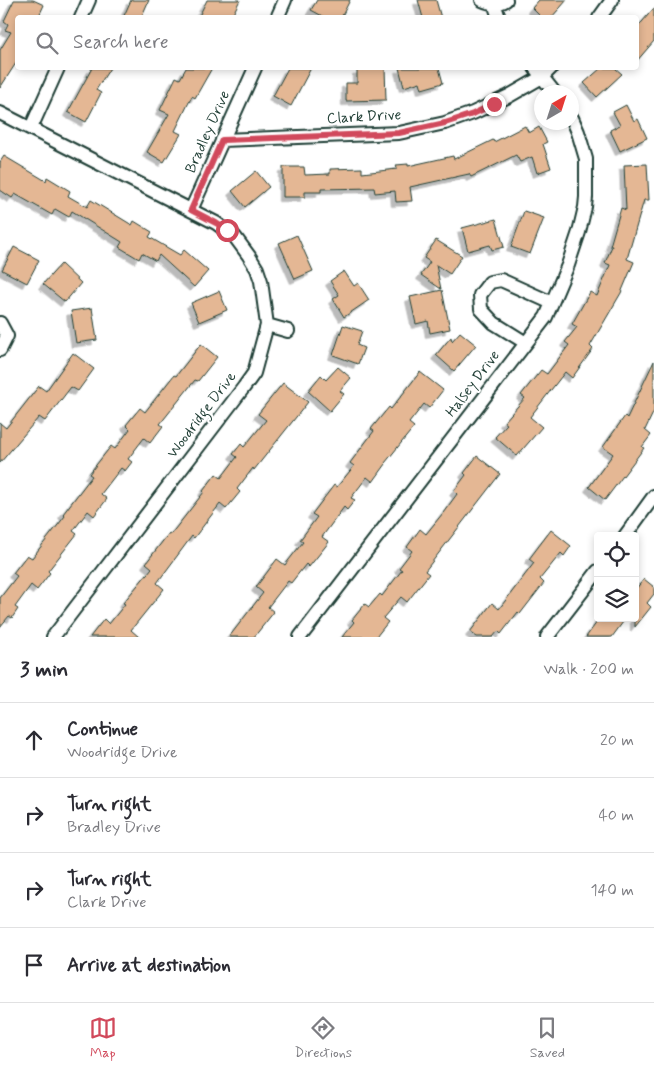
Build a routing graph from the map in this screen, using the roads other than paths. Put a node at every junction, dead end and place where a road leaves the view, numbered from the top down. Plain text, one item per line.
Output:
1 (89, 0) edge
2 (285, 0) edge
3 (612, 0) edge
4 (494, 1) edge
5 (82, 15) edge
6 (278, 15) edge
7 (497, 15) edge
8 (601, 15) edge
9 (57, 70) edge
10 (253, 70) edge
11 (539, 72) edge
12 (549, 85) edge
13 (0, 113) edge
14 (31, 128) junction
15 (577, 130) edge
16 (222, 140) junction
17 (191, 210) junction
18 (552, 303) junction
19 (0, 323) edge
20 (267, 325) junction
21 (288, 331) dead end
22 (526, 343) junction
23 (0, 350) edge
24 (654, 496) edge
25 (628, 532) edge
26 (594, 576) edge
27 (53, 637) edge
28 (300, 637) edge
29 (547, 637) edge

1 - 5 street
2 - 6 street
3 - 8 street
4 - 7 street
9 - 14 street
10 - 16 street, Bradley Drive
11 - 12 street
11 - 16 street, Clark Drive
13 - 14 street, Woodridge Drive
14 - 17 street, Woodridge Drive
15 - 18 street, Halsey Drive
16 - 17 street, Bradley Drive
17 - 20 street, Woodridge Drive
18 - 22 street, Halsey Drive
18 - 22 street
19 - 23 street
20 - 21 street
20 - 27 street, Woodridge Drive
22 - 28 street, Halsey Drive
24 - 25 street
26 - 29 street

